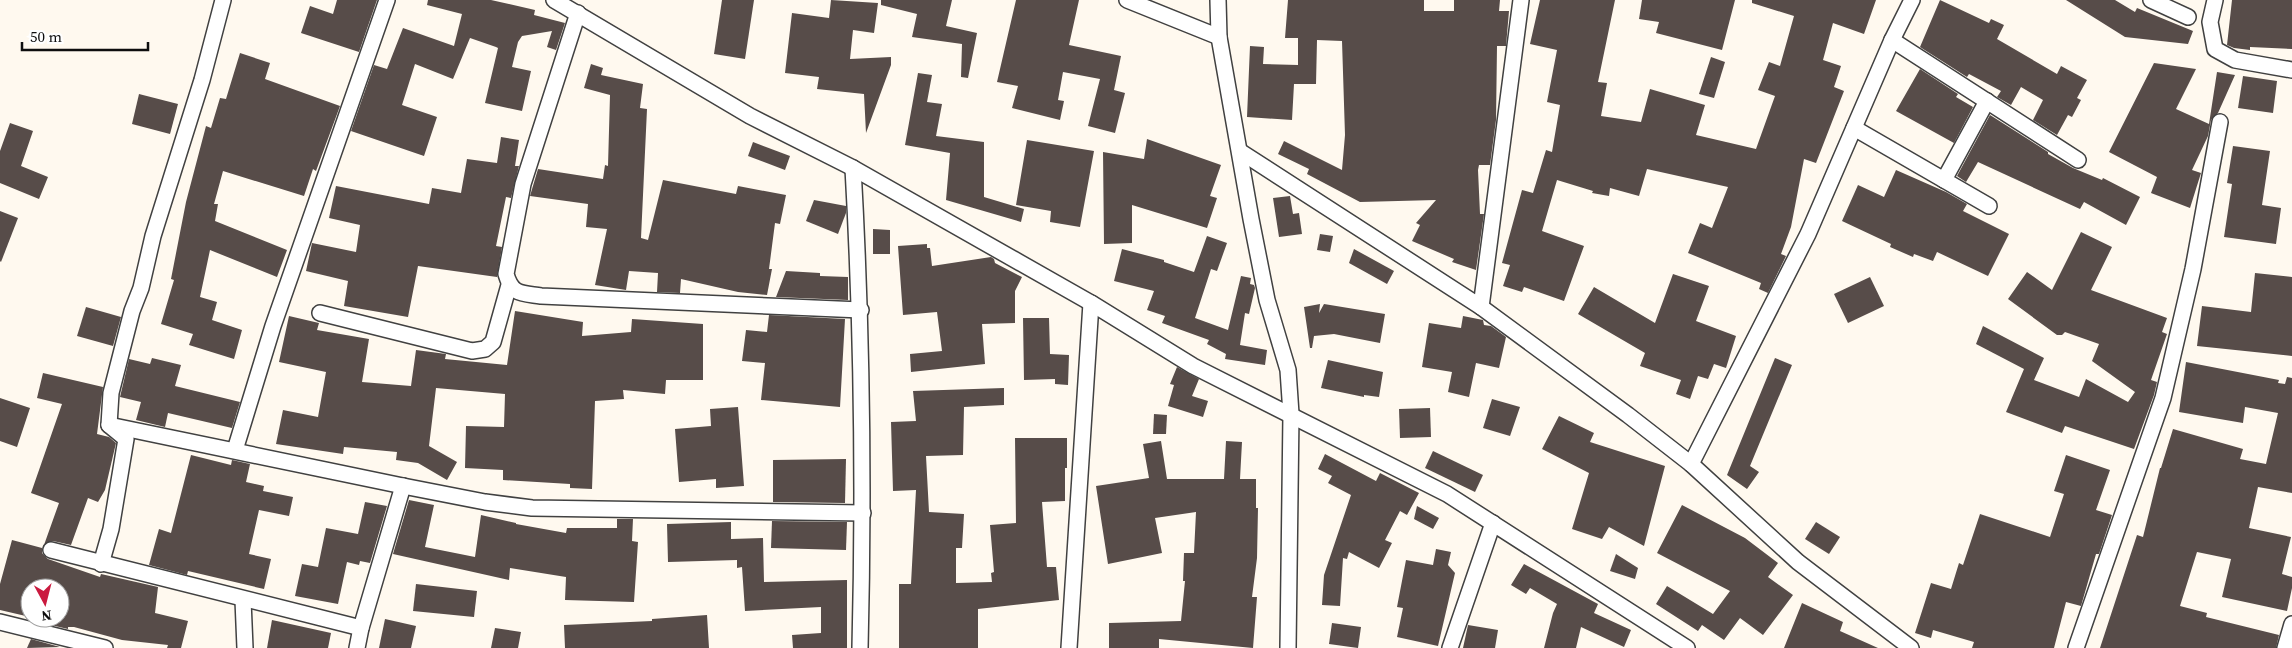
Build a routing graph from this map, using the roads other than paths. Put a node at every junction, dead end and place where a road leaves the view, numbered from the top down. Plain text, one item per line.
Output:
1 (223, 0) edge
2 (387, 0) edge
3 (554, 0) edge
4 (1127, 0) edge
5 (1218, 0) edge
6 (1521, 0) edge
7 (1912, 0) edge
8 (2151, 0) edge
9 (2216, 0) edge
10 (578, 13) junction
11 (2188, 17) dead end
12 (1219, 37) junction
13 (1892, 40) junction
14 (2292, 70) edge
15 (1988, 101) junction
16 (2220, 122) dead end
17 (1854, 128) junction
18 (1241, 152) junction
19 (2078, 160) dead end
20 (853, 168) junction
21 (1944, 180) junction
22 (1988, 206) dead end
23 (509, 285) junction
24 (1091, 303) junction
25 (1481, 307) junction
26 (860, 310) junction
27 (320, 312) dead end
28 (1291, 414) junction
29 (109, 425) junction
30 (235, 450) junction
31 (1690, 464) junction
32 (403, 486) junction
33 (864, 513) junction
34 (1493, 523) junction
35 (51, 550) dead end
36 (101, 564) junction
37 (242, 600) junction
38 (0, 622) edge
39 (2292, 624) edge
40 (361, 628) junction
41 (105, 648) edge
42 (245, 648) edge
43 (357, 648) edge
44 (860, 648) edge
45 (1069, 648) edge
46 (1288, 648) edge
47 (1450, 648) edge
48 (1687, 648) edge
49 (1911, 648) edge
50 (2076, 648) edge
51 (2285, 648) edge

1 - 29 street
2 - 30 street
3 - 10 street
4 - 12 street
5 - 12 street
6 - 25 street
7 - 13 street
8 - 11 street
9 - 14 street
10 - 20 street
10 - 23 street
12 - 18 street
13 - 15 street
13 - 17 street
15 - 19 street
15 - 21 street
16 - 50 street
17 - 21 street
17 - 31 street
18 - 25 street
18 - 28 street
20 - 24 street
20 - 26 street
21 - 22 street
23 - 26 street
23 - 27 street
24 - 28 street
24 - 45 street
25 - 31 street
26 - 33 street
28 - 34 street
28 - 46 street
29 - 30 street
29 - 36 street
30 - 32 street
31 - 49 street
32 - 33 street
32 - 40 street
33 - 44 street
34 - 47 street
34 - 48 street
35 - 36 street
36 - 37 street
37 - 40 street
37 - 42 street
38 - 41 street
39 - 51 street
40 - 43 street

